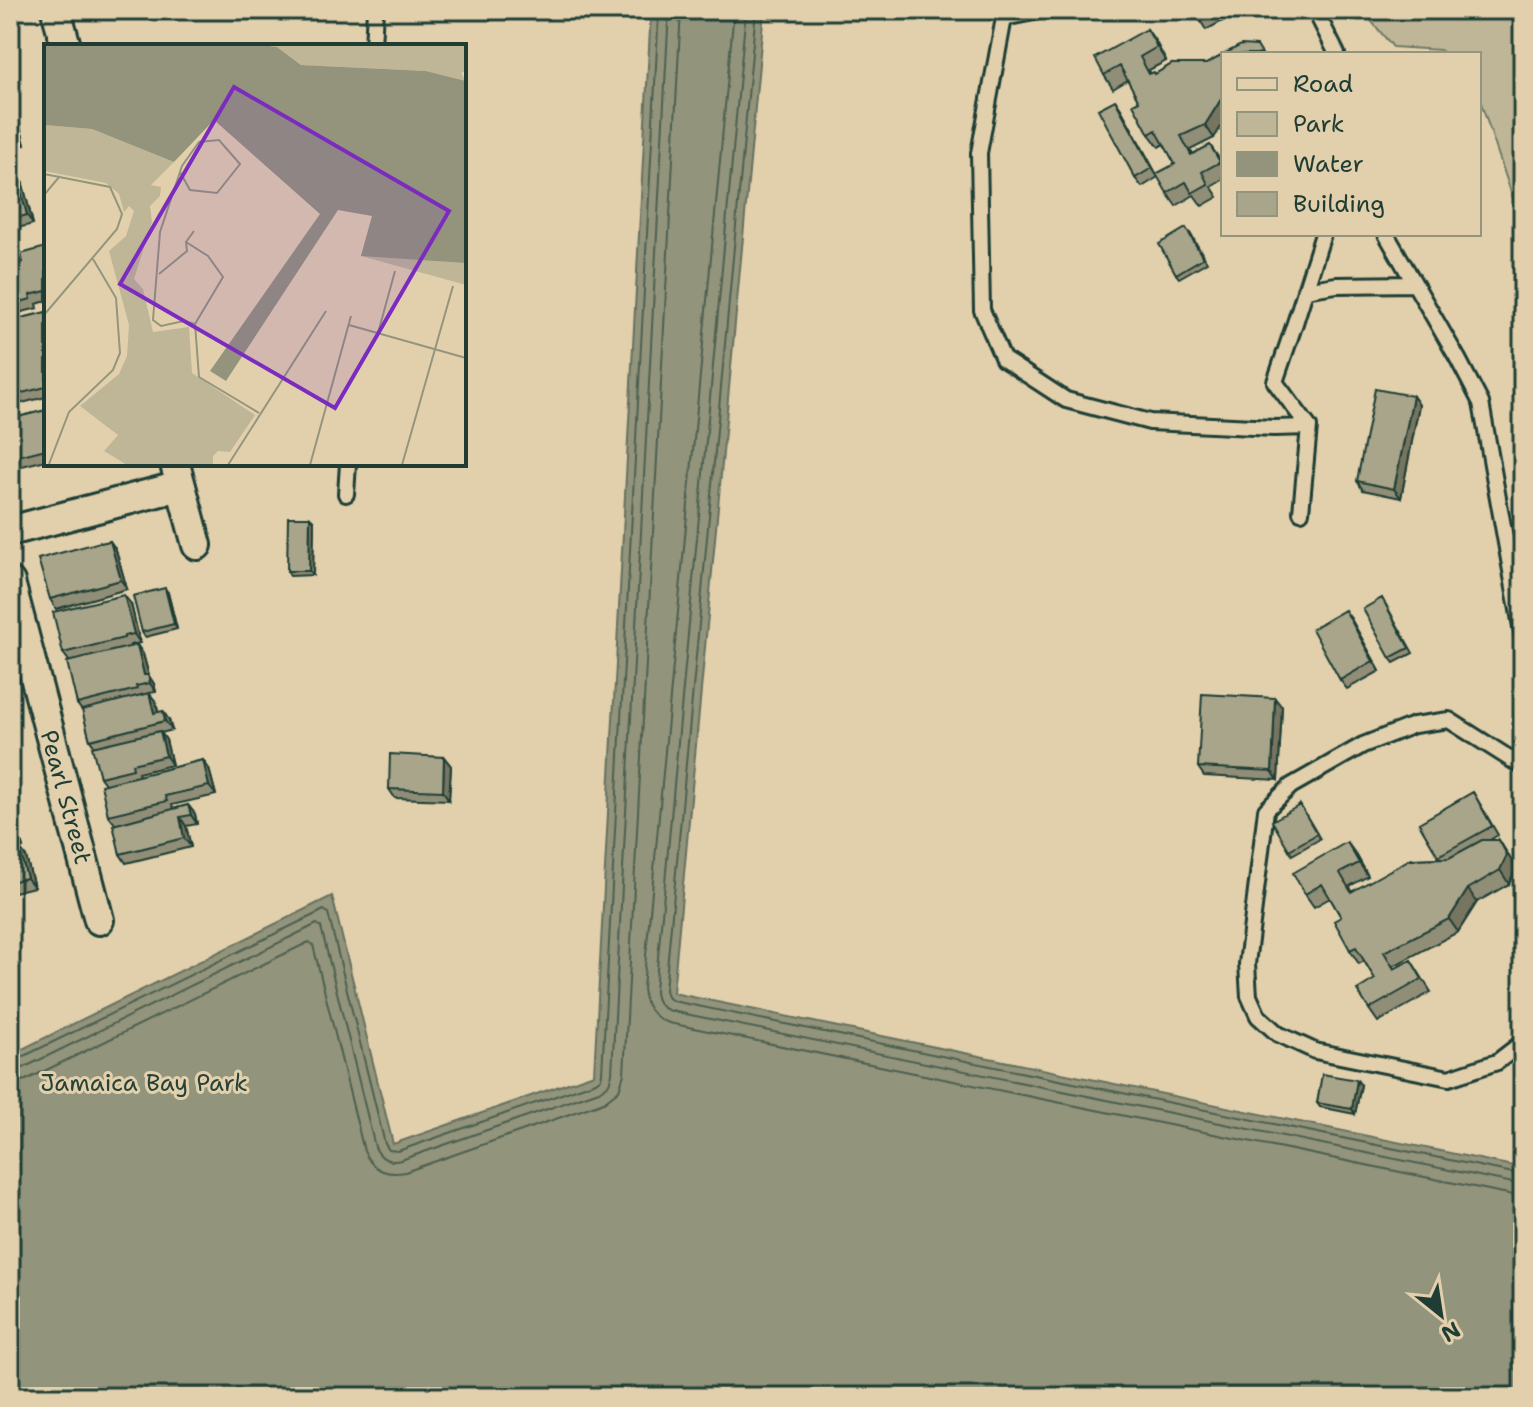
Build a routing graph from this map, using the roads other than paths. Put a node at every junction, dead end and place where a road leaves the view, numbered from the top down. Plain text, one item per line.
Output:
1 (56, 10) edge
2 (375, 10) edge
3 (1044, 10) edge
4 (1315, 10) edge
5 (1003, 14) edge
6 (65, 44) edge
7 (373, 44) edge
8 (1336, 52) edge
9 (1322, 236) edge
10 (1387, 236) edge
11 (1415, 284) junction
12 (1305, 290) junction
13 (1309, 427) junction
14 (348, 466) edge
15 (178, 475) edge
16 (346, 494) dead end
17 (1301, 512) dead end
18 (10, 531) edge
19 (197, 545) dead end
20 (10, 582) edge
21 (1523, 638) edge
22 (1523, 767) edge
23 (99, 920) dead end
24 (1523, 1042) edge

1 - 6 street
2 - 7 lane
3 - 5 lane
4 - 8 lane
5 - 13 lane
9 - 12 lane
10 - 11 lane
11 - 12 lane
11 - 21 lane
12 - 13 lane
13 - 17 lane
14 - 16 lane
15 - 18 street
15 - 19 street
20 - 23 street, Pearl Street
22 - 24 lane

